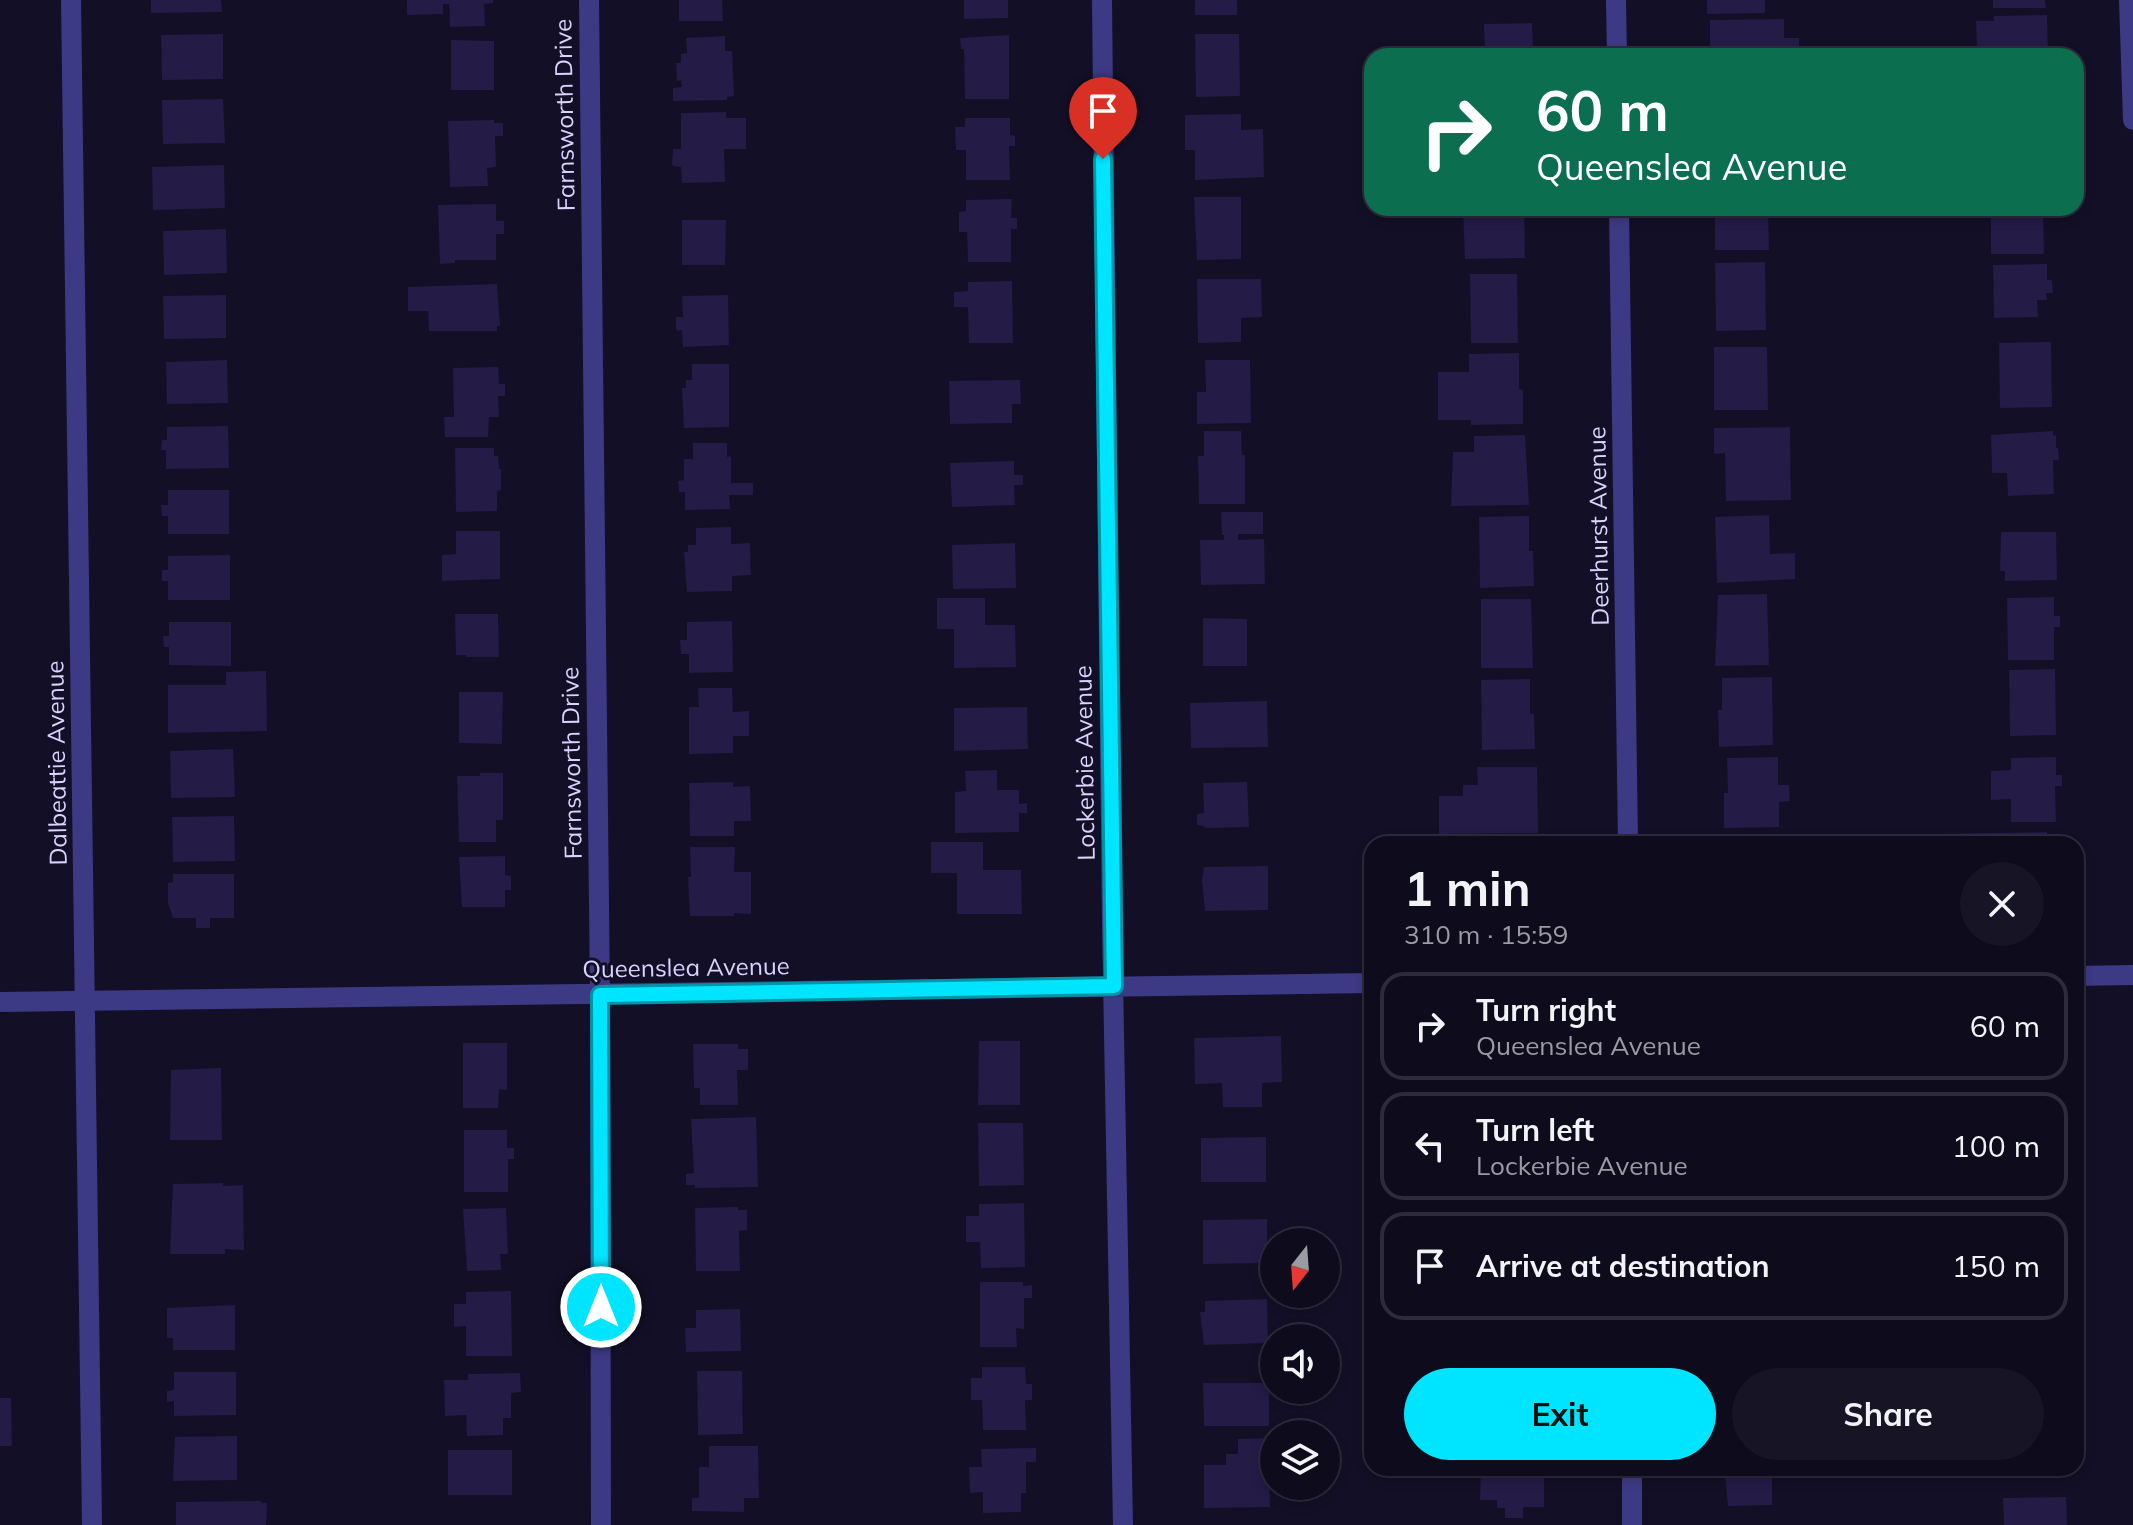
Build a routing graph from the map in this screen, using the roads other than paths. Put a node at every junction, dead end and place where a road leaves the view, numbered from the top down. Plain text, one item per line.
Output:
1 (71, 0) edge
2 (589, 0) edge
3 (1102, 0) edge
4 (1616, 0) edge
5 (2129, 0) edge
6 (1617, 48) edge
7 (2133, 120) edge
8 (1619, 216) edge
9 (1628, 836) edge
10 (2133, 975) edge
11 (2084, 976) edge
12 (1364, 983) edge
13 (1114, 986) junction
14 (600, 995) junction
15 (86, 1001) junction
16 (0, 1002) edge
17 (1632, 1476) edge
18 (92, 1525) edge
19 (601, 1525) edge
20 (1123, 1525) edge
21 (1632, 1525) edge

1 - 15 street, Dalbeattie Avenue
2 - 14 street, Farnsworth Drive
3 - 13 street, Lockerbie Avenue
4 - 6 street
5 - 7 street
8 - 9 street, Deerhurst Avenue
10 - 11 street
12 - 13 street, Queenslea Avenue
13 - 14 street, Queenslea Avenue
13 - 20 street, Lockerbie Avenue
14 - 15 street, Queenslea Avenue
14 - 19 street, Farnsworth Drive
15 - 16 street, Queenslea Avenue
15 - 18 street, Dalbeattie Avenue
17 - 21 street

